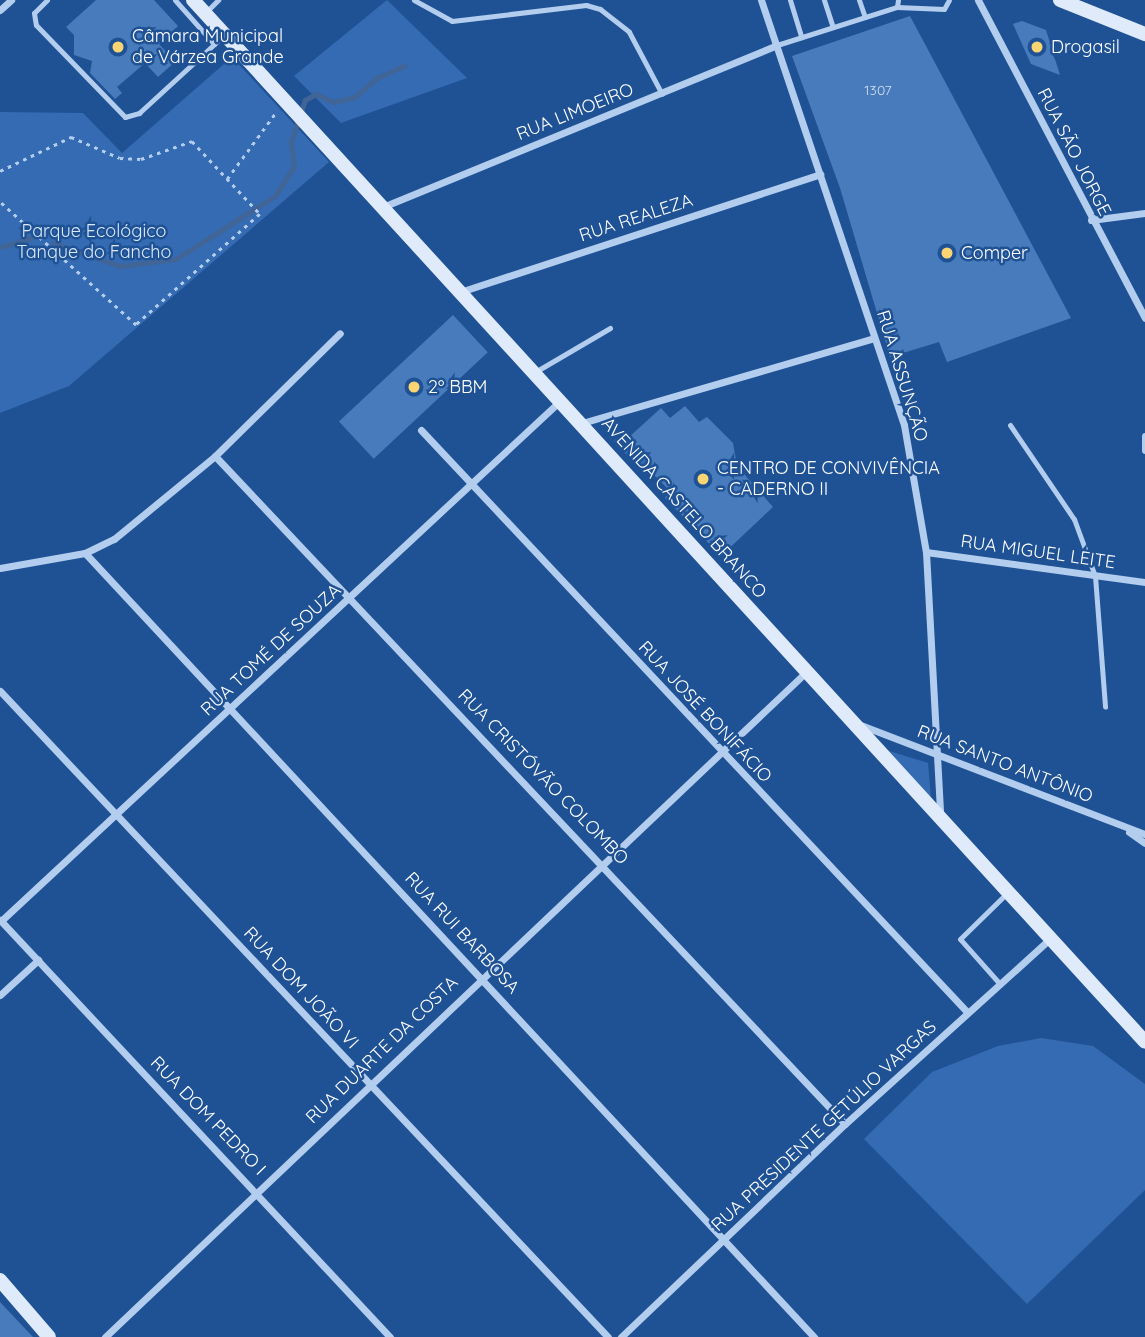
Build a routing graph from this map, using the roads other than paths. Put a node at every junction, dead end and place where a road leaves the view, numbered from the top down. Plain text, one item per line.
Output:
1 (11, 0) edge
2 (47, 0) edge
3 (175, 0) edge
4 (193, 0) edge
5 (218, 0) edge
6 (414, 0) edge
7 (761, 0) edge
8 (790, 0) edge
9 (824, 0) edge
10 (859, 0) edge
11 (949, 0) edge
12 (978, 0) edge
13 (1060, 0) edge
14 (897, 3) edge
15 (1088, 5) edge
16 (0, 10) edge
17 (204, 13) junction
18 (865, 17) junction
19 (832, 27) junction
20 (1145, 34) edge
21 (801, 37) junction
22 (219, 39) junction
23 (777, 45) junction
24 (662, 94) junction
25 (820, 174) junction
26 (385, 206) junction
27 (1145, 213) edge
28 (1091, 220) junction
29 (463, 291) junction
30 (1145, 318) edge
31 (610, 328) dead end
32 (340, 333) dead end
33 (874, 338) junction
34 (535, 372) junction
35 (561, 400) junction
36 (582, 423) junction
37 (1010, 425) dead end
38 (421, 430) dead end
39 (1145, 436) edge
40 (1145, 450) edge
41 (215, 456) junction
42 (472, 484) junction
43 (926, 552) junction
44 (85, 553) junction
45 (0, 568) edge
46 (1096, 576) junction
47 (1145, 582) edge
48 (350, 598) junction
49 (806, 672) junction
50 (0, 691) edge
51 (1105, 707) dead end
52 (230, 709) junction
53 (854, 722) junction
54 (722, 753) junction
55 (938, 753) junction
56 (117, 815) junction
57 (940, 817) junction
58 (1120, 825) junction
59 (1145, 834) edge
60 (1145, 843) edge
61 (604, 864) junction
62 (1008, 892) junction
63 (1, 921) edge
64 (1050, 939) junction
65 (38, 960) junction
66 (481, 977) junction
67 (1000, 984) junction
68 (0, 995) edge
69 (968, 1013) junction
70 (1145, 1042) edge
71 (369, 1084) junction
72 (845, 1124) junction
73 (258, 1191) junction
74 (724, 1240) junction
75 (0, 1280) edge
76 (49, 1337) edge
77 (105, 1337) edge
78 (390, 1337) edge
79 (608, 1337) edge
80 (621, 1337) edge
81 (814, 1337) edge

1 - 16 street
2 - 22 lane
3 - 22 lane
4 - 17 street, AVENIDA CASTELO BRANCO
5 - 17 lane
6 - 24 lane
7 - 23 street, RUA ASSUNÇÃO
8 - 21 lane
9 - 19 lane
10 - 18 lane
11 - 14 lane
12 - 28 street, RUA SÃO JORGE
13 - 15 street
14 - 18 lane
15 - 20 street
17 - 22 street, AVENIDA CASTELO BRANCO
18 - 19 lane
19 - 21 lane
21 - 23 lane
22 - 26 street, AVENIDA CASTELO BRANCO
23 - 24 street, RUA LIMOEIRO
23 - 25 street, RUA ASSUNÇÃO
24 - 26 street, RUA LIMOEIRO
25 - 29 street, RUA REALEZA
25 - 33 street, RUA ASSUNÇÃO
26 - 29 street, AVENIDA CASTELO BRANCO
27 - 28 street
28 - 30 street, RUA SÃO JORGE
29 - 34 street, AVENIDA CASTELO BRANCO
31 - 34 lane
32 - 41 street
33 - 36 street
33 - 43 street, RUA ASSUNÇÃO
34 - 35 street, AVENIDA CASTELO BRANCO
35 - 36 street, AVENIDA CASTELO BRANCO
35 - 42 street, RUA TOMÉ DE SOUZA
36 - 49 street, AVENIDA CASTELO BRANCO
37 - 46 lane
38 - 42 street, RUA JOSÉ BONIFÁCIO
39 - 40 street
41 - 44 street
41 - 48 street, RUA CRISTÓVÃO COLOMBO
42 - 48 street, RUA TOMÉ DE SOUZA
42 - 54 street, RUA JOSÉ BONIFÁCIO
43 - 46 street, RUA MIGUEL LEITE
43 - 55 street, RUA ASSUNÇÃO
44 - 45 street
44 - 52 street, RUA RUI BARBOSA
46 - 47 street, RUA MIGUEL LEITE
46 - 51 lane
48 - 52 street, RUA TOMÉ DE SOUZA
48 - 61 street, RUA CRISTÓVÃO COLOMBO
49 - 53 street, AVENIDA CASTELO BRANCO
49 - 54 street, RUA DUARTE DA COSTA
50 - 56 street, RUA DOM JOÃO VI
52 - 56 street, RUA TOMÉ DE SOUZA
52 - 66 street, RUA RUI BARBOSA
53 - 55 street, RUA SANTO ANTÔNIO
53 - 57 street, AVENIDA CASTELO BRANCO
54 - 61 street, RUA DUARTE DA COSTA
54 - 69 street, RUA JOSÉ BONIFÁCIO
55 - 57 street, RUA ASSUNÇÃO
55 - 58 street, RUA SANTO ANTÔNIO
56 - 63 street, RUA TOMÉ DE SOUZA
56 - 71 street, RUA DOM JOÃO VI
57 - 62 street, AVENIDA CASTELO BRANCO
58 - 59 street, RUA SANTO ANTÔNIO
58 - 60 street
61 - 66 street, RUA DUARTE DA COSTA
61 - 72 street, RUA CRISTÓVÃO COLOMBO
62 - 64 street, AVENIDA CASTELO BRANCO
62 - 67 lane
63 - 65 street, RUA DOM PEDRO I
64 - 67 street, RUA PRESIDENTE GETÚLIO VARGAS
64 - 70 street, AVENIDA CASTELO BRANCO
65 - 68 street
65 - 73 street, RUA DOM PEDRO I
66 - 71 street, RUA DUARTE DA COSTA
66 - 74 street, RUA RUI BARBOSA
67 - 69 street, RUA PRESIDENTE GETÚLIO VARGAS
69 - 72 street, RUA PRESIDENTE GETÚLIO VARGAS
71 - 73 street, RUA DUARTE DA COSTA
71 - 79 street, RUA DOM JOÃO VI
72 - 74 street, RUA PRESIDENTE GETÚLIO VARGAS
73 - 77 street, RUA DUARTE DA COSTA
73 - 78 street, RUA DOM PEDRO I
74 - 80 street, RUA PRESIDENTE GETÚLIO VARGAS
74 - 81 street, RUA RUI BARBOSA
75 - 76 street

